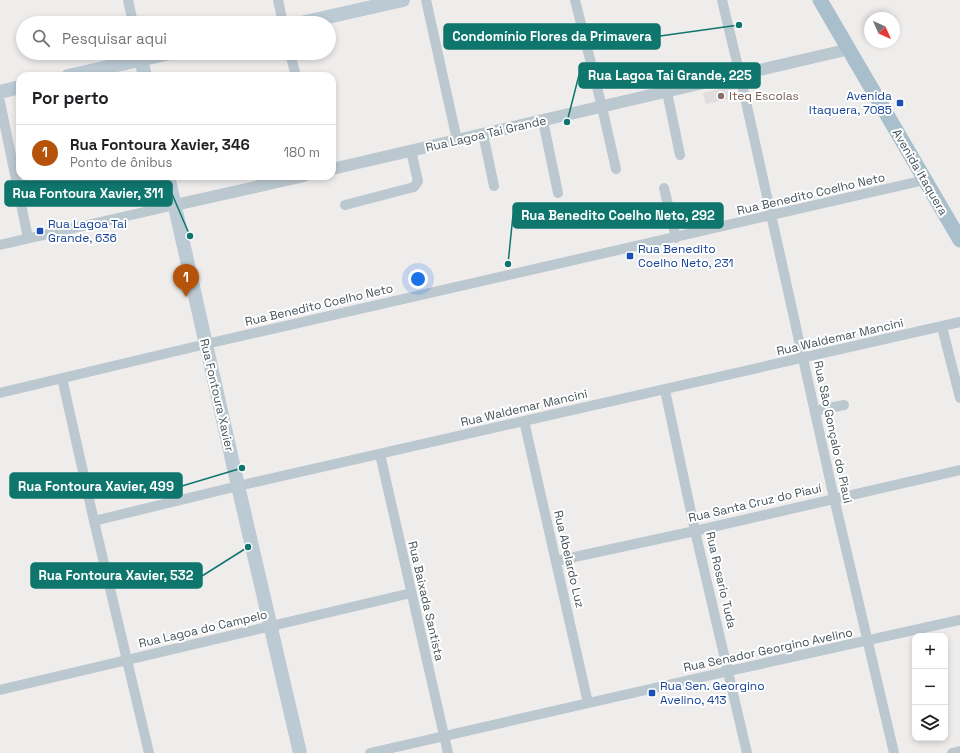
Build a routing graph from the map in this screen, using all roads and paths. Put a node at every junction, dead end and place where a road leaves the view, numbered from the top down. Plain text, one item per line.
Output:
1 (128, 0) edge
2 (278, 0) edge
3 (403, 0) edge
4 (426, 0) edge
5 (575, 0) edge
6 (722, 0) edge
7 (822, 0) edge
8 (131, 16) edge
9 (281, 16) edge
10 (332, 16) edge
11 (850, 49) junction
12 (126, 60) edge
13 (141, 60) edge
14 (292, 60) edge
15 (82, 72) edge
16 (144, 72) edge
17 (295, 72) edge
18 (740, 75) junction
19 (16, 88) edge
20 (0, 92) edge
21 (667, 92) junction
22 (0, 102) edge
23 (602, 107) junction
24 (543, 121) junction
25 (483, 134) junction
26 (457, 140) junction
27 (411, 151) junction
28 (680, 154) dead end
29 (336, 168) edge
30 (616, 169) dead end
31 (16, 180) edge
32 (16, 180) edge
33 (169, 180) edge
34 (286, 180) edge
35 (925, 180) junction
36 (494, 186) dead end
37 (664, 188) dead end
38 (558, 193) dead end
39 (175, 204) junction
40 (345, 205) dead end
41 (771, 216) junction
42 (28, 238) junction
43 (676, 238) junction
44 (960, 240) edge
45 (0, 245) edge
46 (960, 322) edge
47 (942, 326) junction
48 (206, 344) junction
49 (804, 358) junction
50 (62, 378) junction
51 (665, 390) junction
52 (0, 393) edge
53 (960, 398) edge
54 (844, 405) dead end
55 (816, 411) junction
56 (524, 421) junction
57 (380, 454) junction
58 (960, 470) edge
59 (238, 486) junction
60 (834, 498) junction
61 (94, 521) junction
62 (695, 531) junction
63 (556, 561) junction
64 (411, 593) junction
65 (960, 620) edge
66 (271, 626) junction
67 (867, 641) junction
68 (127, 660) junction
69 (728, 671) junction
70 (0, 690) edge
71 (588, 704) junction
72 (444, 736) junction
73 (960, 751) edge
74 (149, 753) edge
75 (300, 753) edge
76 (370, 753) edge
77 (448, 753) edge
78 (747, 753) edge
79 (894, 753) edge
80 (952, 753) edge

1 - 8 street
2 - 9 street
3 - 10 main road
4 - 26 street
5 - 23 street
6 - 18 street, Rua São Gonçalo do Piaui
7 - 11 main road, Avenida Itaquera
11 - 18 street, Rua Lagoa Tai Grande
11 - 35 main road, Avenida Itaquera
12 - 15 main road
13 - 16 main road
14 - 17 street
18 - 21 street, Rua Lagoa Tai Grande
18 - 41 street, Rua São Gonçalo do Piaui
19 - 20 main road
21 - 23 street, Rua Lagoa Tai Grande
21 - 28 street
22 - 31 street
23 - 24 street, Rua Lagoa Tai Grande
23 - 30 street
24 - 25 street, Rua Lagoa Tai Grande
24 - 38 street
25 - 26 street, Rua Lagoa Tai Grande
25 - 36 street
26 - 27 street, Rua Lagoa Tai Grande
27 - 29 street, Rua Lagoa Tai Grande
27 - 40 street
32 - 42 street
33 - 39 main road, Rua Fontoura Xavier
34 - 39 street
35 - 41 street, Rua Benedito Coelho Neto
35 - 44 main road, Avenida Itaquera
37 - 43 street
39 - 42 street
39 - 48 main road, Rua Fontoura Xavier
41 - 43 street, Rua Benedito Coelho Neto
41 - 49 street, Rua São Gonçalo do Piaui
42 - 45 street
43 - 48 street, Rua Benedito Coelho Neto
46 - 47 street, Rua Waldemar Mancini
47 - 49 street, Rua Waldemar Mancini
47 - 53 street
48 - 50 street, Rua Benedito Coelho Neto
48 - 59 main road, Rua Fontoura Xavier
49 - 51 street, Rua Waldemar Mancini
49 - 55 street, Rua São Gonçalo do Piaui
50 - 52 street, Rua Benedito Coelho Neto
50 - 61 street
51 - 56 street, Rua Waldemar Mancini
51 - 62 street, Rua Rosario Tuda
54 - 55 street
55 - 60 street, Rua São Gonçalo do Piaui
56 - 57 street, Rua Waldemar Mancini
56 - 63 street, Rua Abelardo Luz
57 - 59 street, Rua Waldemar Mancini
57 - 64 street, Rua Baixada Santista
58 - 60 street, Rua Santa Cruz do Piauí
59 - 61 street, Rua Waldemar Mancini
59 - 66 main road, Rua Fontoura Xavier
60 - 62 street, Rua Santa Cruz do Piauí
60 - 67 street, Rua São Gonçalo do Piaui
61 - 68 street
62 - 63 street, Rua Santa Cruz do Piauí
62 - 69 street, Rua Rosario Tuda
63 - 71 street, Rua Abelardo Luz
64 - 66 street, Rua Lagoa do Campelo
64 - 72 street, Rua Baixada Santista
65 - 67 street, Rua Senador Georgino Avelino
66 - 68 street, Rua Lagoa do Campelo
66 - 75 main road, Rua Fontoura Xavier
67 - 69 street, Rua Senador Georgino Avelino
67 - 79 street, Rua São Gonçalo do Piaui
68 - 70 street, Rua Lagoa do Campelo
68 - 74 street
69 - 71 street, Rua Senador Georgino Avelino
69 - 78 street, Rua Rosario Tuda
71 - 72 street, Rua Senador Georgino Avelino
72 - 76 street, Rua Senador Georgino Avelino
72 - 77 street, Rua Baixada Santista
73 - 80 street

